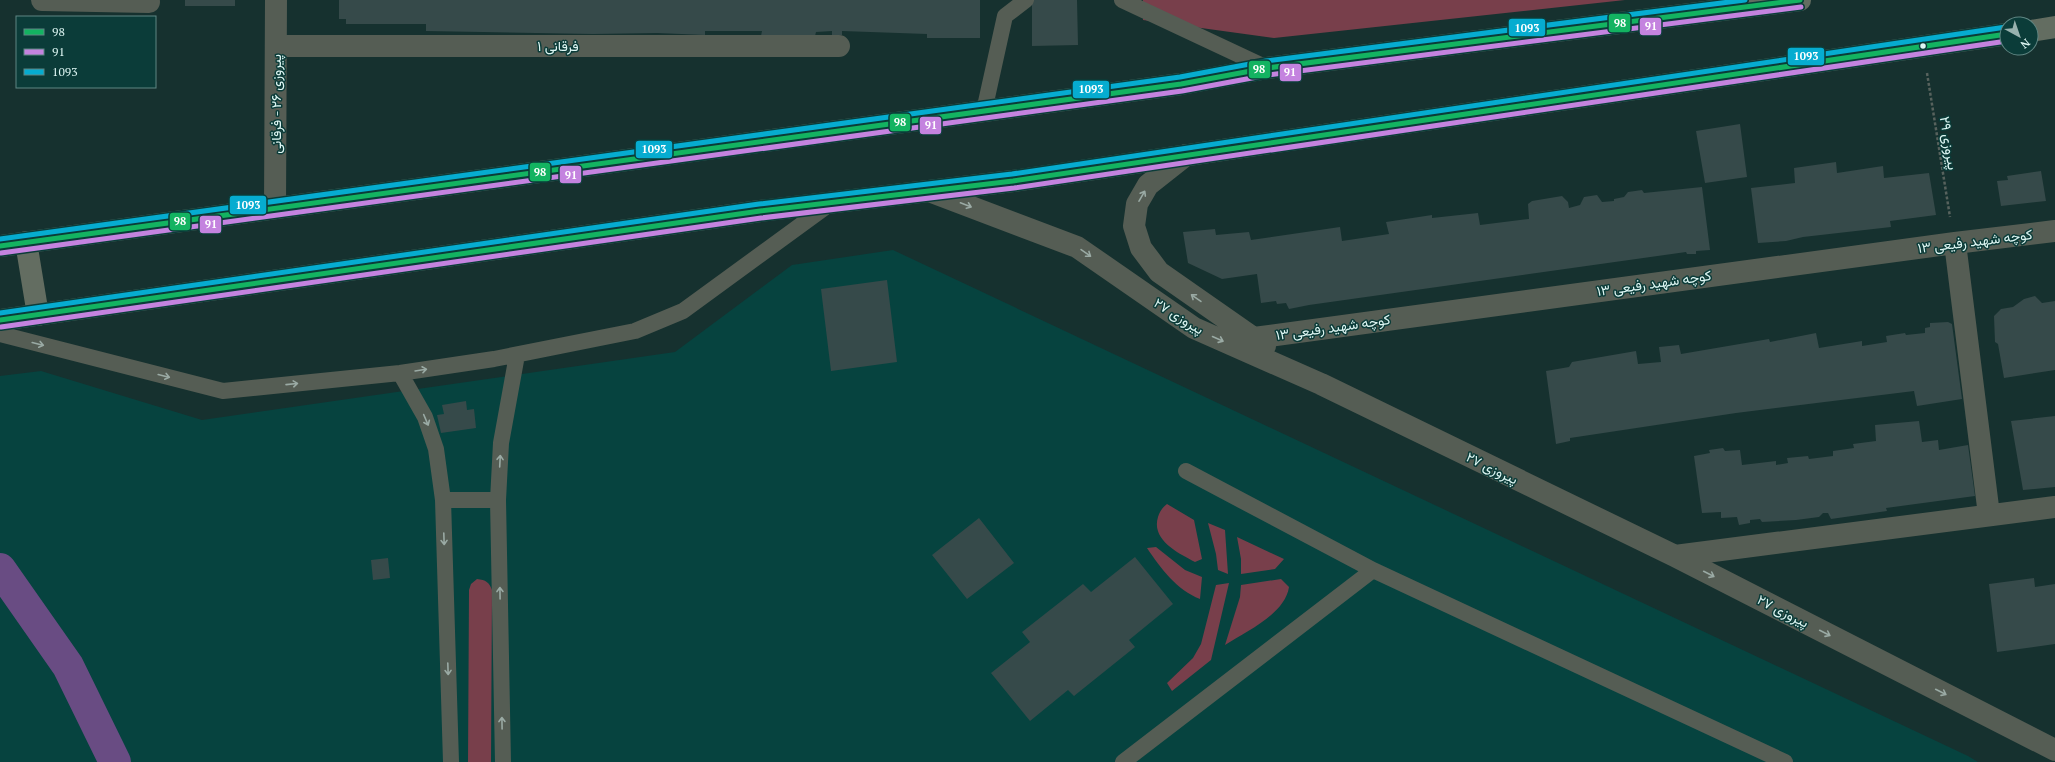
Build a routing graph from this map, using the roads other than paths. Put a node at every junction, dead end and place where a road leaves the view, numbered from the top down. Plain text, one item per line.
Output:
1 (42, 0) edge
2 (276, 0) edge
3 (1026, 0) edge
4 (1122, 0) edge
5 (1800, 0) edge
6 (149, 2) dead end
7 (1748, 4) edge
8 (2055, 27) edge
9 (2039, 30) edge
10 (1999, 35) edge
11 (276, 46) junction
12 (839, 46) dead end
13 (1267, 68) junction
14 (984, 111) junction
15 (1186, 155) junction
16 (929, 191) junction
17 (832, 202) junction
18 (275, 208) junction
19 (2055, 232) edge
20 (26, 242) junction
21 (1955, 243) junction
22 (0, 246) edge
23 (38, 316) junction
24 (0, 320) edge
25 (0, 334) edge
26 (1254, 338) junction
27 (517, 355) junction
28 (400, 373) junction
29 (1320, 384) junction
30 (1186, 471) dead end
31 (443, 500) junction
32 (498, 500) junction
33 (2055, 507) edge
34 (1989, 515) junction
35 (1675, 556) junction
36 (1373, 570) junction
37 (2055, 750) edge
38 (451, 762) edge
39 (503, 762) edge
40 (1124, 762) edge
41 (1785, 762) edge

1 - 6 street
2 - 11 street, پیروزی ۲۶ - فرقانی
3 - 14 lane
4 - 13 lane
5 - 7 main road
7 - 13 main road
8 - 9 main road
10 - 15 main road
11 - 12 street, فرقانی ۱
11 - 18 street, پیروزی ۲۶ - فرقانی
13 - 14 main road
14 - 18 main road
15 - 16 main road
26 -> 15 street
16 - 17 main road
16 -> 29 street, پیروزی ۲۷
17 - 23 main road
17 - 27 lane
18 - 20 main road
19 - 21 street, کوچه شهید رفیعی ۱۳
20 - 22 main road
20 - 23 main road
21 - 26 street, کوچه شهید رفیعی ۱۳
21 - 34 street
23 - 24 main road
25 -> 28 lane
26 - 29 street
28 -> 27 lane
32 -> 27 lane
28 -> 31 lane
29 - 35 street, پیروزی ۲۷
30 - 36 lane
31 - 32 lane
31 -> 38 lane
39 -> 32 lane
33 - 34 street
34 - 35 street
35 -> 37 street, پیروزی ۲۷
36 - 40 lane
36 - 41 lane

